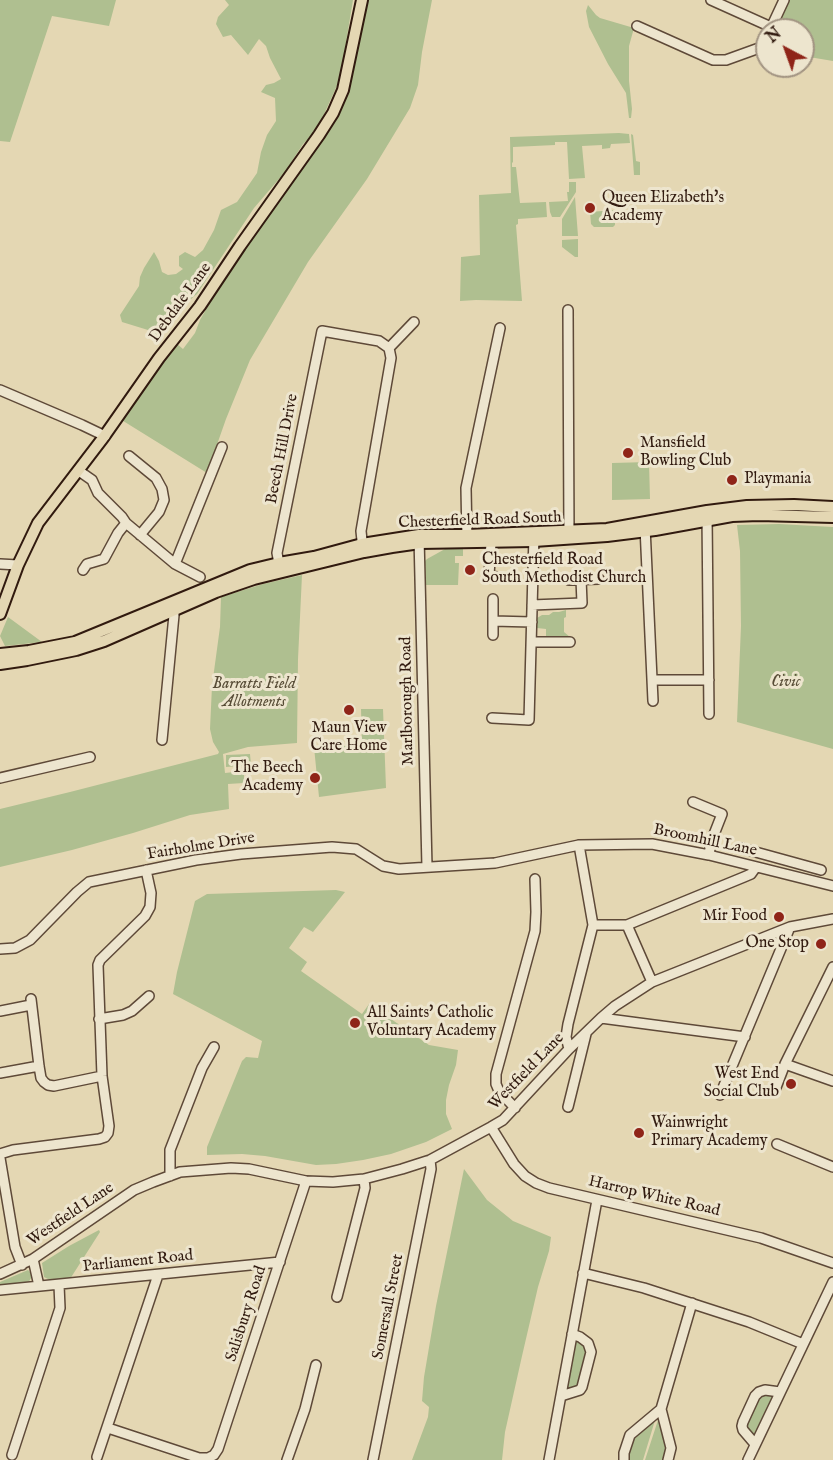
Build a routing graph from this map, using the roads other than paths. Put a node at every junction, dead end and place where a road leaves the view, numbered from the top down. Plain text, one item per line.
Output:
1 (362, 0) edge
2 (711, 0) edge
3 (784, 0) edge
4 (775, 18) edge
5 (755, 24) edge
6 (637, 26) dead end
7 (755, 49) edge
8 (568, 310) dead end
9 (414, 322) dead end
10 (500, 327) dead end
11 (389, 348) junction
12 (0, 390) edge
13 (105, 436) junction
14 (222, 447) dead end
15 (129, 456) dead end
16 (79, 471) junction
17 (833, 507) edge
18 (707, 516) junction
19 (833, 517) edge
20 (126, 523) junction
21 (645, 527) junction
22 (140, 535) junction
23 (569, 536) junction
24 (534, 537) junction
25 (419, 539) junction
26 (467, 539) junction
27 (491, 543) junction
28 (363, 548) junction
29 (0, 564) edge
30 (175, 564) junction
31 (18, 565) junction
32 (280, 568) junction
33 (83, 570) dead end
34 (200, 577) dead end
35 (497, 577) dead end
36 (581, 579) junction
37 (598, 579) dead end
38 (569, 580) dead end
39 (493, 599) dead end
40 (532, 605) junction
41 (170, 607) junction
42 (0, 614) edge
43 (493, 621) junction
44 (532, 622) junction
45 (493, 634) dead end
46 (531, 642) junction
47 (570, 642) dead end
48 (2, 652) edge
49 (0, 664) edge
50 (652, 680) junction
51 (709, 680) junction
52 (653, 701) dead end
53 (709, 714) dead end
54 (492, 718) dead end
55 (162, 740) dead end
56 (90, 757) dead end
57 (0, 778) edge
58 (693, 802) dead end
59 (579, 844) junction
60 (741, 848) dead end
61 (751, 850) junction
62 (709, 855) junction
63 (799, 864) junction
64 (752, 866) junction
65 (427, 867) junction
66 (146, 870) junction
67 (821, 870) dead end
68 (796, 877) junction
69 (535, 879) dead end
70 (833, 886) edge
71 (833, 919) edge
72 (593, 925) junction
73 (627, 925) junction
74 (790, 927) junction
75 (0, 949) edge
76 (833, 968) edge
77 (652, 982) junction
78 (149, 996) dead end
79 (0, 1011) edge
80 (601, 1018) junction
81 (99, 1019) junction
82 (587, 1032) junction
83 (745, 1037) junction
84 (214, 1047) dead end
85 (569, 1049) junction
86 (785, 1064) junction
87 (39, 1066) junction
88 (0, 1073) edge
89 (102, 1076) junction
90 (833, 1081) edge
91 (775, 1090) dead end
92 (720, 1095) dead end
93 (568, 1107) dead end
94 (515, 1108) junction
95 (491, 1127) junction
96 (777, 1143) dead end
97 (0, 1156) edge
98 (430, 1160) junction
99 (833, 1167) edge
100 (170, 1176) junction
101 (364, 1179) junction
102 (306, 1181) junction
103 (597, 1200) junction
104 (4, 1204) edge
105 (33, 1259) junction
106 (280, 1262) junction
107 (833, 1263) edge
108 (22, 1265) junction
109 (583, 1273) junction
110 (0, 1274) edge
111 (158, 1275) junction
112 (833, 1282) edge
113 (60, 1285) junction
114 (39, 1286) junction
115 (0, 1290) edge
116 (338, 1297) dead end
117 (692, 1304) junction
118 (572, 1334) junction
119 (803, 1344) junction
120 (316, 1365) dead end
121 (780, 1392) junction
122 (561, 1396) junction
123 (661, 1409) junction
124 (108, 1428) junction
125 (755, 1444) junction
126 (12, 1455) dead end
127 (97, 1457) dead end
128 (216, 1457) edge
129 (287, 1460) edge
130 (373, 1460) edge
131 (549, 1460) edge
132 (624, 1460) edge
133 (668, 1460) edge
134 (747, 1460) edge

1 - 13 main road, Debdale Lane
2 - 5 street
3 - 4 street
6 - 7 street
8 - 23 street
9 - 11 street
10 - 26 street
11 - 28 street
11 - 32 street, Beech Hill Drive
12 - 13 street
13 - 16 main road, Debdale Lane
14 - 30 street
15 - 22 street
16 - 20 street
16 - 31 main road, Debdale Lane
17 - 18 main road, Chesterfield Road South
18 - 19 main road, Chesterfield Road South
18 - 21 main road, Chesterfield Road South
18 - 51 street
20 - 22 street
20 - 33 street
21 - 23 main road, Chesterfield Road South
21 - 50 street
22 - 30 street
23 - 24 main road, Chesterfield Road South
24 - 26 main road, Chesterfield Road South
24 - 27 main road, Chesterfield Road South
24 - 40 street
25 - 26 main road, Chesterfield Road South
25 - 28 main road, Chesterfield Road South
25 - 65 street, Marlborough Road
26 - 27 main road, Chesterfield Road South
27 - 35 street
28 - 32 main road, Chesterfield Road South
29 - 31 street
30 - 34 street
31 - 42 main road, Debdale Lane
32 - 41 main road, Chesterfield Road South
36 - 37 street
36 - 38 street
36 - 40 street
39 - 43 street
40 - 44 street
41 - 48 main road, Chesterfield Road South
41 - 49 main road, Chesterfield Road South
41 - 55 street
43 - 44 street
43 - 45 street
44 - 46 street
46 - 47 street
46 - 54 street
50 - 51 street
50 - 52 street
51 - 53 street
56 - 57 street
58 - 62 street
59 - 62 street, Broomhill Lane
59 - 65 street, Broomhill Lane
59 - 72 street
60 - 61 street
61 - 63 street
61 - 64 street
62 - 64 street, Broomhill Lane
63 - 67 street
63 - 68 street
64 - 68 street, Broomhill Lane
64 - 73 street
65 - 66 street, Fairholme Drive
66 - 75 street, Fairholme Drive
66 - 81 street
68 - 70 street, Broomhill Lane
69 - 94 street
71 - 74 street, Westfield Lane
72 - 73 street
72 - 85 street
73 - 77 street
74 - 77 street, Westfield Lane
74 - 83 street
76 - 86 street
77 - 80 street, Westfield Lane
78 - 81 street
79 - 87 street
80 - 82 street, Westfield Lane
80 - 83 street
81 - 89 street
82 - 85 street, Westfield Lane
82 - 93 street
83 - 92 street
84 - 100 street
85 - 94 street, Westfield Lane
86 - 90 street
86 - 91 street
87 - 88 street
87 - 89 street
89 - 97 street
94 - 95 street, Westfield Lane
95 - 98 street, Westfield Lane
95 - 103 street, Harrop White Road
96 - 99 street
97 - 104 street
98 - 101 street, Westfield Lane
98 - 130 street, Somersall Street
100 - 102 street, Westfield Lane
100 - 105 street, Westfield Lane
101 - 102 street, Westfield Lane
101 - 116 street
102 - 106 street, Salisbury Road
103 - 107 street, Harrop White Road
103 - 109 street
104 - 108 street
105 - 108 street, Westfield Lane
105 - 114 street
106 - 111 street, Parliament Road
106 - 128 street, Salisbury Road
108 - 110 street, Westfield Lane
109 - 117 street
109 - 118 street
111 - 113 street, Parliament Road
111 - 124 street
112 - 119 street
113 - 114 street, Parliament Road
113 - 126 street
114 - 115 street, Parliament Road
117 - 119 street
117 - 123 street
118 - 122 street
118 - 122 street
119 - 121 street
120 - 129 street
121 - 125 street
121 - 125 street
122 - 131 street
123 - 132 street
123 - 133 street
124 - 127 street
124 - 128 street
125 - 134 street

